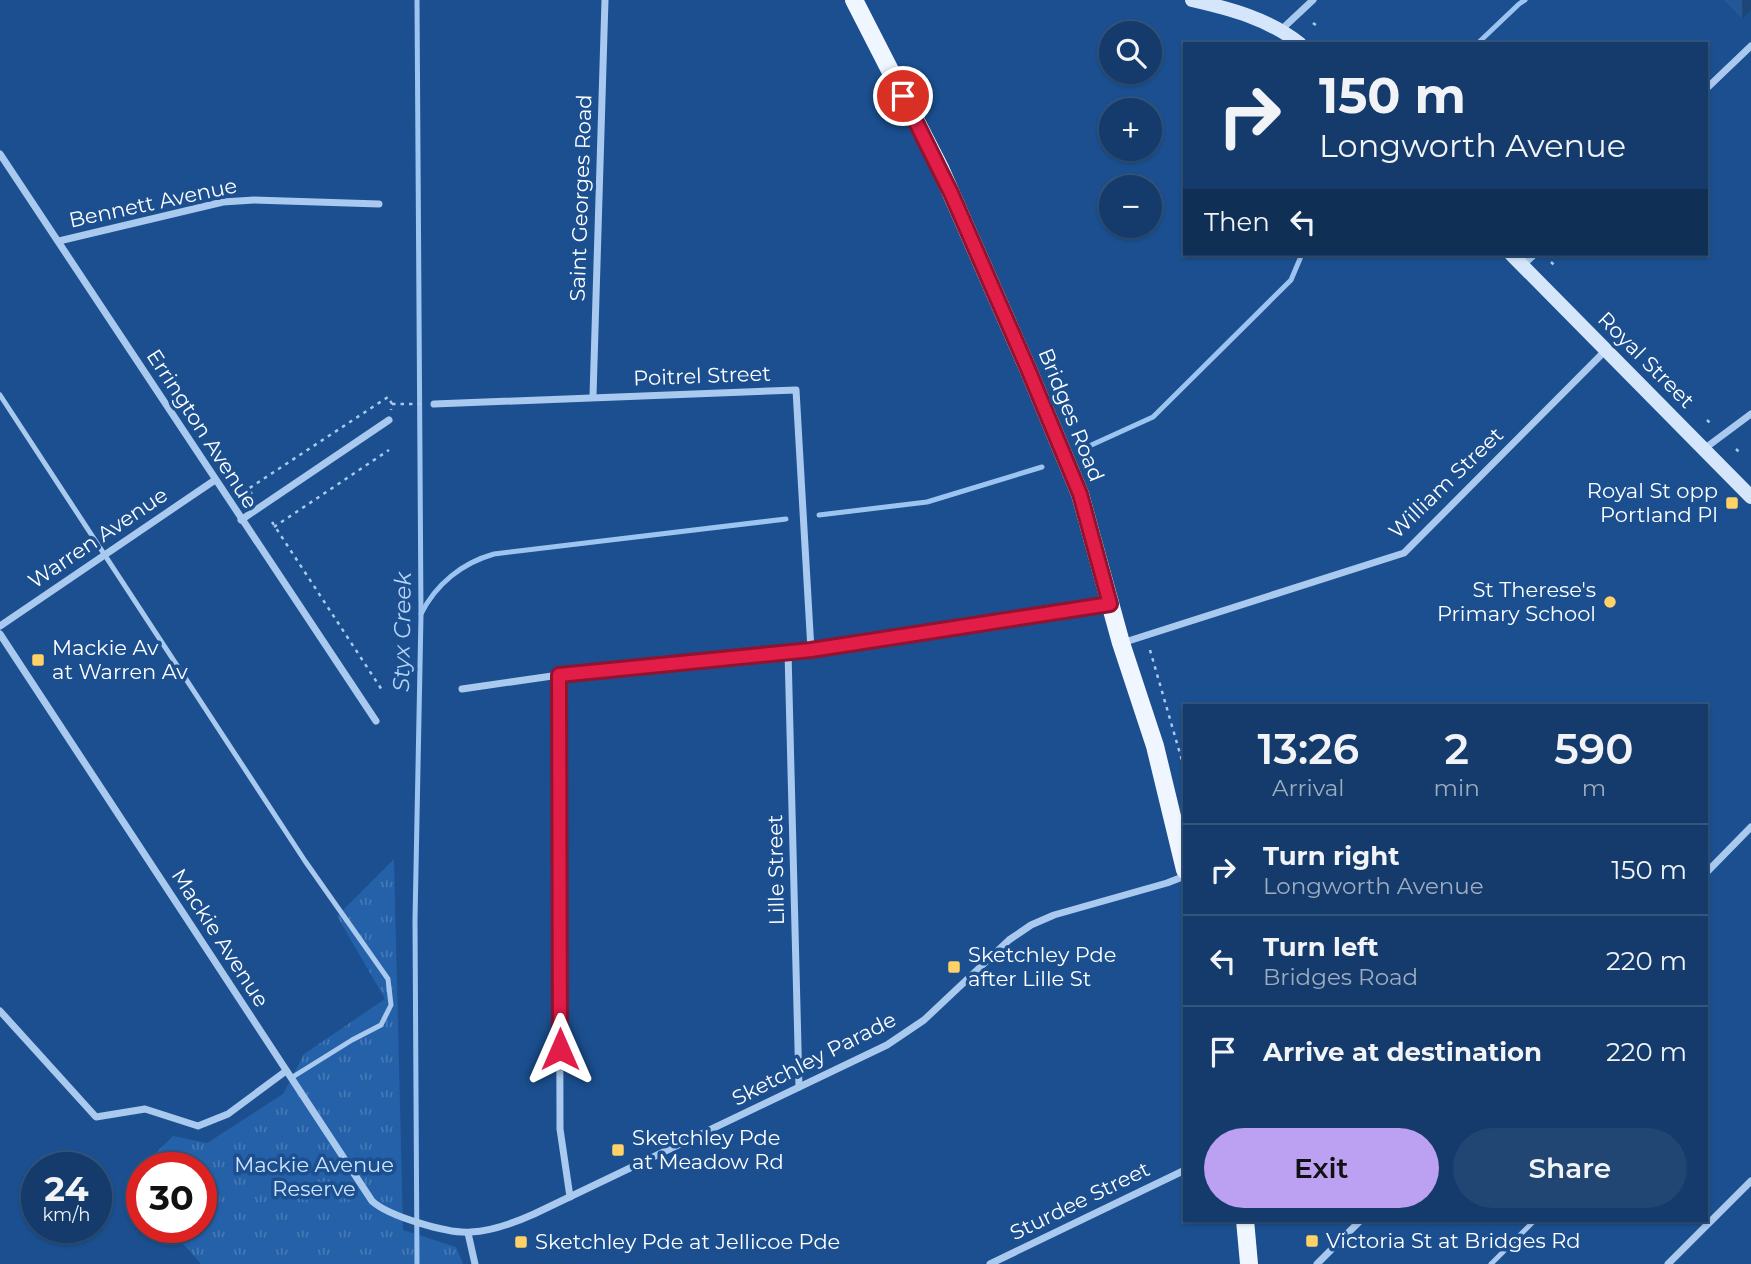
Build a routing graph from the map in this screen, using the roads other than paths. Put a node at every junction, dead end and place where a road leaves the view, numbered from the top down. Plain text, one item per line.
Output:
1 (605, 0) edge
2 (854, 0) edge
3 (1192, 0) edge
4 (1313, 0) edge
5 (1282, 29) junction
6 (1298, 42) edge
7 (1751, 47) edge
8 (1708, 87) edge
9 (0, 154) edge
10 (379, 204) dead end
11 (59, 241) junction
12 (1513, 256) edge
13 (1533, 256) edge
14 (1522, 266) junction
15 (1606, 350) junction
16 (0, 396) edge
17 (593, 397) junction
18 (434, 404) road end
19 (1751, 414) edge
20 (389, 420) dead end
21 (1704, 449) junction
22 (215, 480) junction
23 (1751, 497) edge
24 (241, 520) junction
25 (105, 555) junction
26 (1110, 604) junction
27 (0, 626) edge
28 (0, 634) edge
29 (1121, 643) junction
30 (811, 650) junction
31 (788, 652) junction
32 (559, 675) junction
33 (461, 689) dead end
34 (376, 721) dead end
35 (1751, 827) edge
36 (1183, 862) edge
37 (1708, 871) edge
38 (1183, 877) edge
39 (0, 1012) edge
40 (288, 1074) junction
41 (799, 1087) junction
42 (1183, 1171) edge
43 (1751, 1181) edge
44 (569, 1198) junction
45 (1245, 1222) edge
46 (1359, 1222) edge
47 (1533, 1222) edge
48 (437, 1226) joint
49 (468, 1233) junction
50 (475, 1264) edge
51 (990, 1264) edge
52 (1249, 1264) edge
53 (1317, 1264) edge
54 (1491, 1264) edge
55 (1668, 1264) edge

1 - 17 street, Saint Georges Road
2 - 26 main road, Bridges Road
3 - 5 main road
4 - 5 street
5 - 6 main road
7 - 8 street
9 - 11 street, Errington Avenue
10 - 11 street, Bennett Avenue
11 - 22 street, Errington Avenue
12 - 14 main road, Royal Street
13 - 14 street
14 - 15 main road, Royal Street
15 - 21 main road, Royal Street
15 - 29 street, William Street
16 - 25 lane
17 - 18 street, Poitrel Street
17 - 30 street, Poitrel Street
19 - 21 street
20 - 24 street
21 - 23 main road, Royal Street
22 - 24 street, Errington Avenue
22 - 25 street, Warren Avenue
24 - 34 street, Errington Avenue
25 - 27 street, Warren Avenue
25 - 40 lane
26 - 29 main road, Bridges Road
26 - 30 street
28 - 40 street, Mackie Avenue
29 - 36 main road, Bridges Road
30 - 31 street
31 - 32 street
31 - 41 street, Lille Street
32 - 33 street
32 - 44 street
35 - 37 street
38 - 41 street, Sketchley Parade
39 - 40 street
40 - 48 street, Mackie Avenue
41 - 44 street, Sketchley Parade
42 - 51 street, Sturdee Street
43 - 55 street
44 - 49 street, Sketchley Parade
45 - 52 main road
46 - 53 street
47 - 54 lane
48 - 49 street, Sketchley Parade
49 - 50 street

